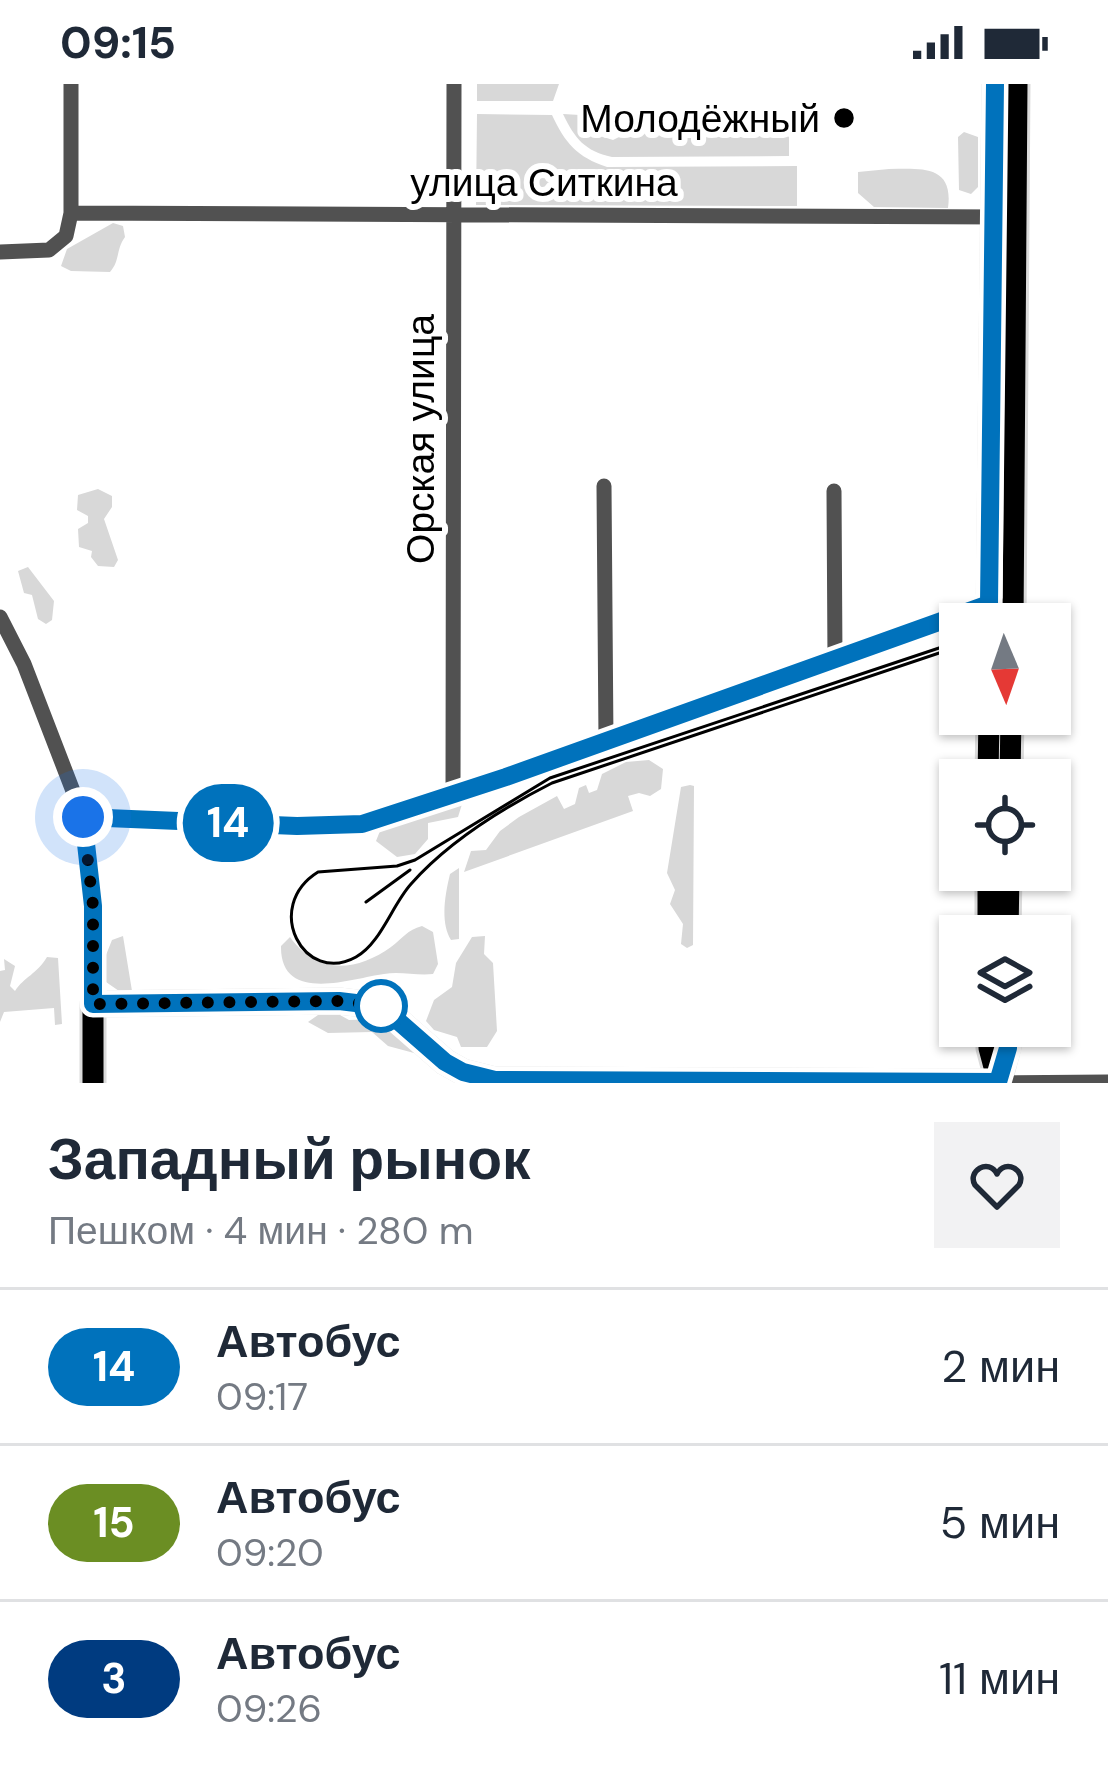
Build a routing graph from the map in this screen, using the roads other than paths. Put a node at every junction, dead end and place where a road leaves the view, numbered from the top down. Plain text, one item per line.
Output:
1 (71, 84) edge
2 (454, 84) edge
3 (995, 84) edge
4 (1017, 84) edge
5 (71, 213) junction
6 (452, 214) junction
7 (1005, 218) junction
8 (0, 252) edge
9 (604, 486) dead end
10 (834, 491) dead end
11 (1013, 596) junction
12 (989, 603) edge
13 (1004, 603) edge
14 (1013, 603) edge
15 (0, 617) edge
16 (939, 629) edge
17 (835, 660) junction
18 (606, 741) junction
19 (453, 793) junction
20 (83, 817) junction
21 (93, 1004) junction
22 (989, 1047) edge
23 (1008, 1047) edge
24 (460, 1077) edge
25 (1108, 1082) edge
26 (93, 1083) edge
27 (620, 1083) edge
28 (741, 1083) edge
29 (868, 1083) edge
30 (998, 1083) edge

1 - 5 street
2 - 6 street, Орская улица
3 - 7 main road
4 - 7 main road
5 - 6 street, улица Ситкина
5 - 8 street
6 - 7 street, улица Ситкина
6 - 19 street, Орская улица
7 - 11 main road
7 - 12 main road
9 - 18 street
10 - 17 street
11 - 13 street
11 - 14 main road
15 - 20 street
16 - 17 street
17 - 18 street
18 - 19 street
19 - 20 street
20 - 21 street
21 - 24 main road
21 - 26 main road
22 - 30 main road
23 - 30 main road
24 - 27 main road
25 - 30 street
27 - 28 main road
28 - 29 main road
29 - 30 main road

